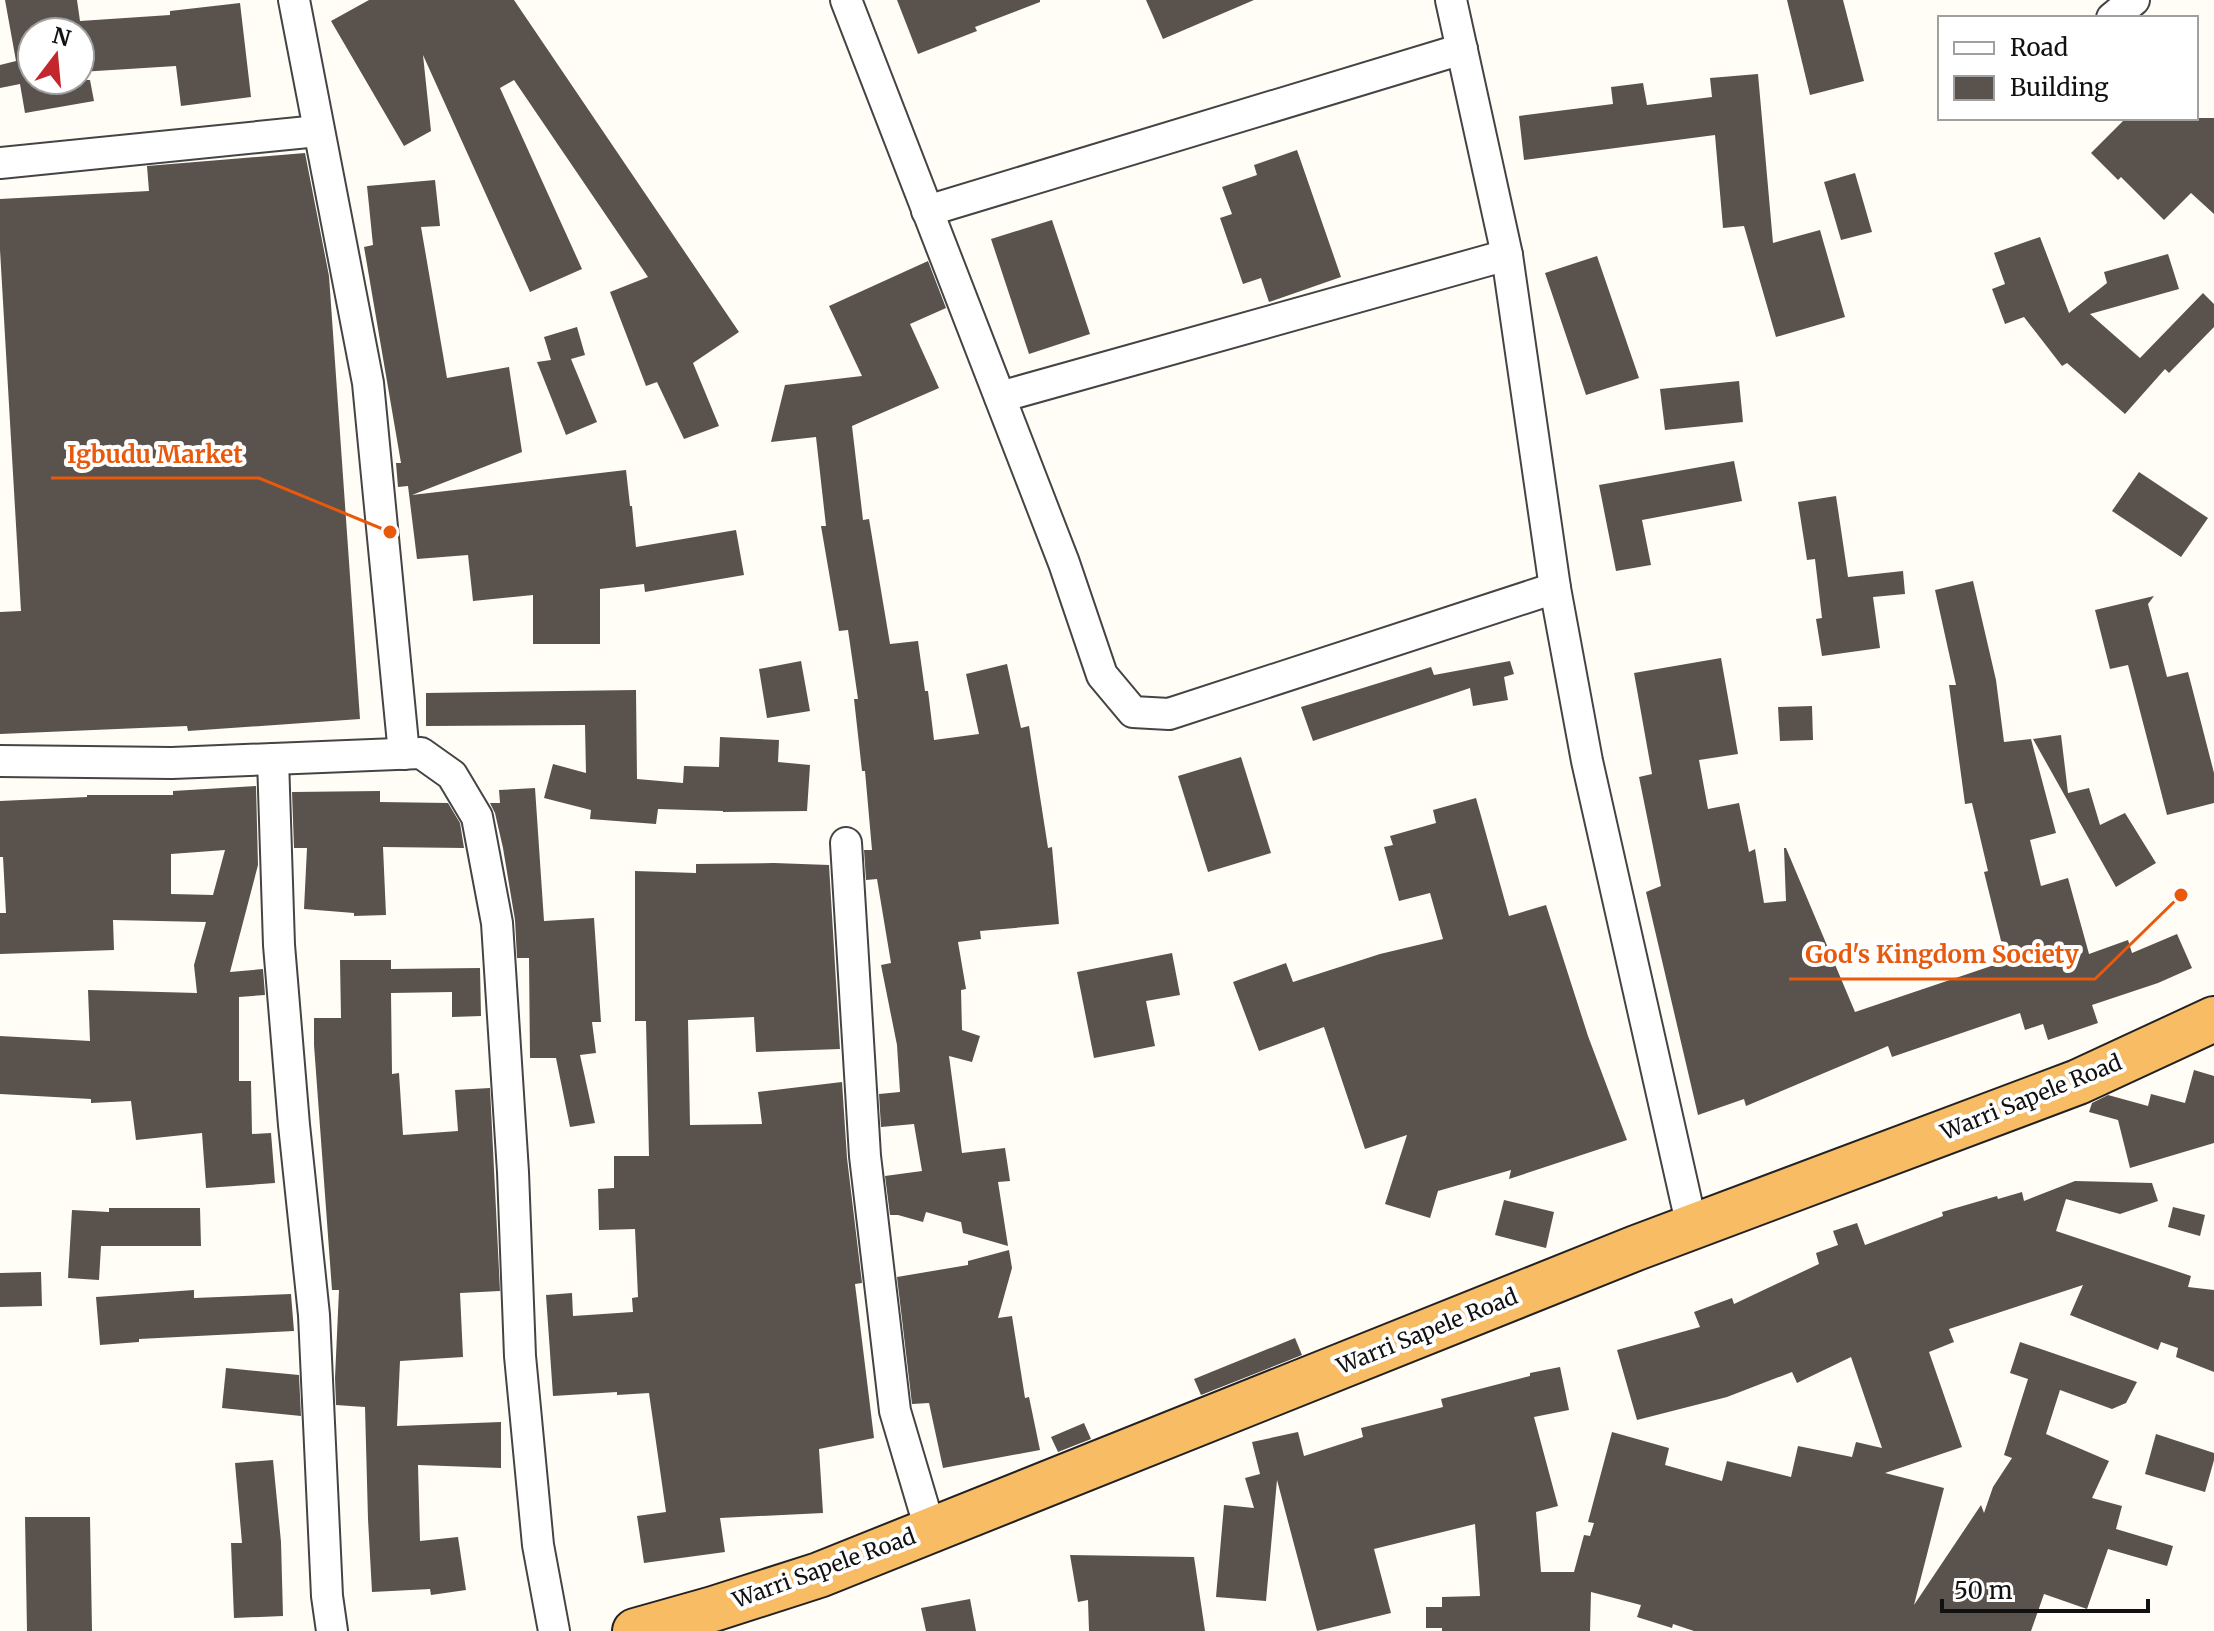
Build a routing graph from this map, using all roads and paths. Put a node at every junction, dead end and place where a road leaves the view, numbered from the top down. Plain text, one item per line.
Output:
1 (294, 0) edge
2 (846, 0) edge
3 (1451, 0) edge
4 (2134, 0) edge
5 (2114, 16) edge
6 (1462, 49) junction
7 (318, 131) junction
8 (0, 163) edge
9 (927, 211) junction
10 (1507, 255) junction
11 (1000, 397) junction
12 (1555, 588) junction
13 (404, 754) junction
14 (273, 759) junction
15 (0, 761) edge
16 (846, 843) dead end
17 (2214, 1019) edge
18 (1692, 1227) junction
19 (930, 1529) junction
20 (715, 1620) edge
21 (332, 1631) edge
22 (554, 1631) edge
23 (635, 1631) edge

1 - 7 street
2 - 9 street
3 - 6 street
4 - 5 street
6 - 9 street
6 - 10 street
7 - 8 street
7 - 13 street
9 - 11 street
10 - 11 street
10 - 12 street
11 - 12 street
12 - 18 street
13 - 14 street
13 - 22 street
14 - 15 street
14 - 21 street
16 - 19 street
17 - 18 highway, Warri Sapele Road
18 - 19 highway, Warri Sapele Road
19 - 20 highway, Warri Sapele Road
20 - 23 highway, Warri Sapele Road

